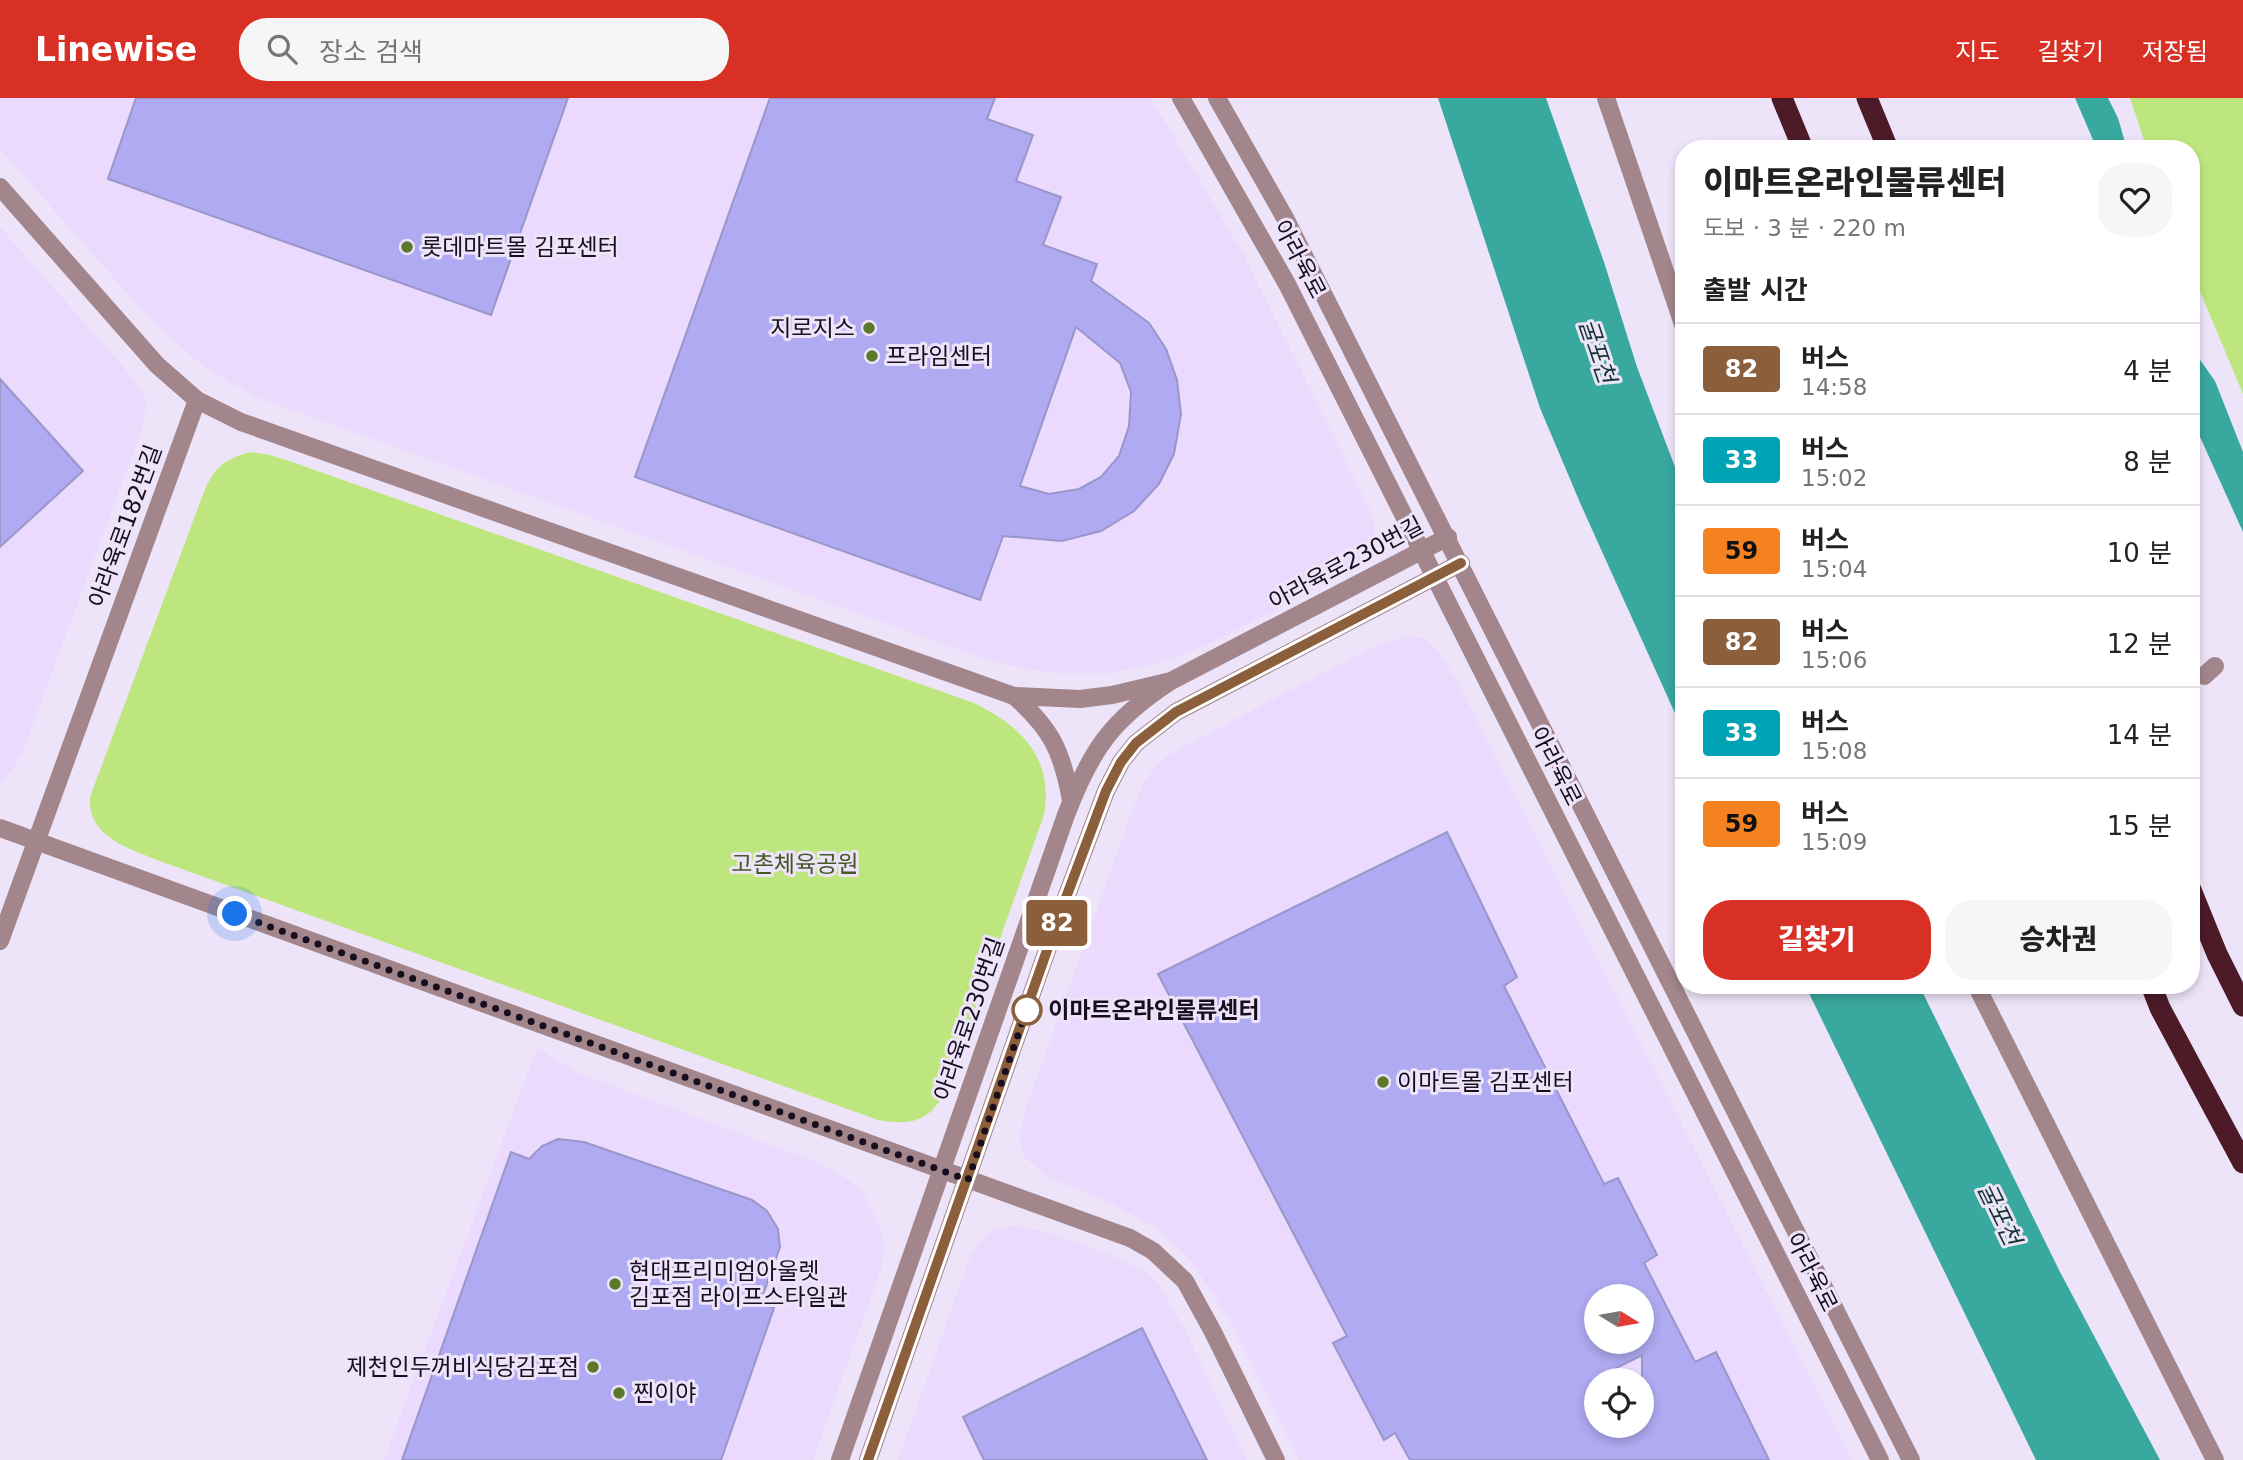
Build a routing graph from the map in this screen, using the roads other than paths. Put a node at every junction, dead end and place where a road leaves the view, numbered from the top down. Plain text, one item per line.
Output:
1 (1181, 98) edge
2 (1217, 98) edge
3 (1606, 98) edge
4 (1782, 98) edge
5 (1867, 98) edge
6 (1799, 140) edge
7 (1884, 140) edge
8 (0, 187) edge
9 (1675, 301) edge
10 (197, 400) junction
11 (1448, 537) junction
12 (1422, 551) junction
13 (1461, 563) junction
14 (1435, 576) junction
15 (1171, 681) junction
16 (1014, 696) junction
17 (1071, 802) junction
18 (0, 828) edge
19 (36, 841) junction
20 (2200, 913) edge
21 (0, 941) edge
22 (1675, 990) edge
23 (1677, 994) edge
24 (1981, 994) edge
25 (2155, 994) edge
26 (2243, 1006) edge
27 (2243, 1163) edge
28 (942, 1170) junction
29 (968, 1180) junction
30 (840, 1460) edge
31 (868, 1460) edge
32 (1276, 1460) edge
33 (1880, 1460) edge
34 (1911, 1460) edge
35 (2215, 1460) edge

1 - 12 street, 아라육로
2 - 11 street, 아라육로
3 - 9 street
4 - 6 highway
5 - 7 highway
8 - 10 street
10 - 16 street
10 - 19 street, 아라육로182번길
11 - 12 street, 아라육로230번길
11 - 13 street, 아라육로
12 - 14 street, 아라육로
12 - 15 street, 아라육로230번길
13 - 14 street
13 - 22 street, 아라육로
14 - 29 street
14 - 33 street, 아라육로
15 - 16 street
15 - 17 street, 아라육로230번길
16 - 17 street
17 - 28 street, 아라육로230번길
18 - 19 street
19 - 21 street, 아라육로182번길
19 - 28 street
20 - 26 highway
23 - 34 street, 아라육로
24 - 35 street
25 - 27 highway
28 - 29 street
28 - 30 street, 아라육로230번길
29 - 31 street
29 - 32 street

